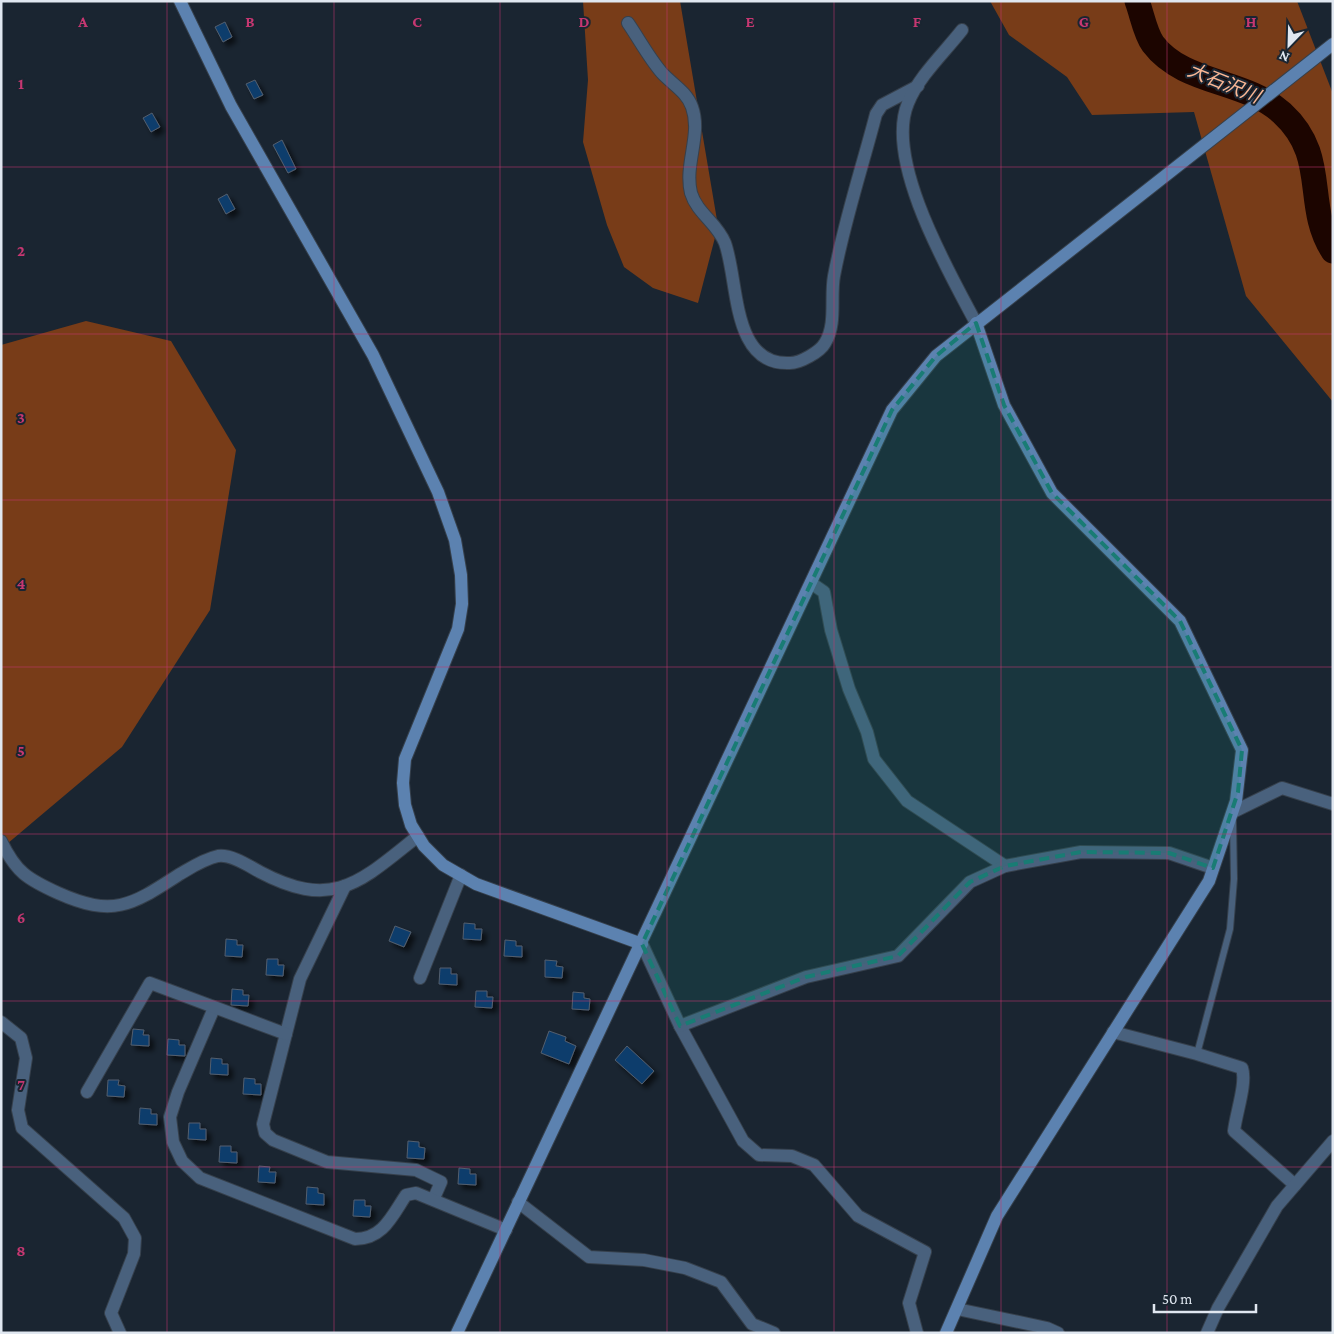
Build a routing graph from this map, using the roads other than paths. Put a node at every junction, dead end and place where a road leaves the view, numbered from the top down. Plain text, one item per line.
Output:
1 (180, 1) edge
2 (628, 23) dead end
3 (962, 30) dead end
4 (1328, 47) edge
5 (918, 86) junction
6 (976, 323) junction
7 (811, 583) junction
8 (1333, 804) edge
9 (1233, 812) junction
10 (418, 836) junction
11 (1, 841) edge
12 (1005, 866) junction
13 (1213, 868) junction
14 (461, 875) junction
15 (345, 886) junction
16 (642, 944) junction
17 (420, 978) dead end
18 (214, 1008) junction
19 (1, 1022) edge
20 (680, 1026) junction
21 (1114, 1032) junction
22 (286, 1034) junction
23 (1197, 1054) junction
24 (87, 1092) dead end
25 (1333, 1141) edge
26 (1295, 1185) junction
27 (434, 1198) junction
28 (518, 1202) junction
29 (506, 1230) junction
30 (957, 1309) junction
31 (120, 1333) edge
32 (457, 1333) edge
33 (774, 1333) edge
34 (917, 1333) edge
35 (946, 1333) edge
36 (1058, 1333) edge
37 (1207, 1333) edge

1 - 10 street
2 - 5 street
3 - 5 street
4 - 6 street
5 - 6 street
6 - 7 street
6 - 9 street
7 - 12 street
7 - 16 street
8 - 9 street
9 - 13 street
9 - 23 lane
10 - 14 street
10 - 15 street
11 - 15 street
12 - 13 street
12 - 20 street
13 - 21 street
14 - 16 street
14 - 17 street
15 - 22 street
16 - 20 street
16 - 28 street
18 - 22 street
18 - 24 street
18 - 27 street
19 - 31 street
20 - 34 street
21 - 23 street
21 - 30 street
22 - 27 street
23 - 26 street
25 - 26 street
26 - 37 street
27 - 29 street
28 - 29 street
28 - 33 street
29 - 32 street
30 - 35 street
30 - 36 street

